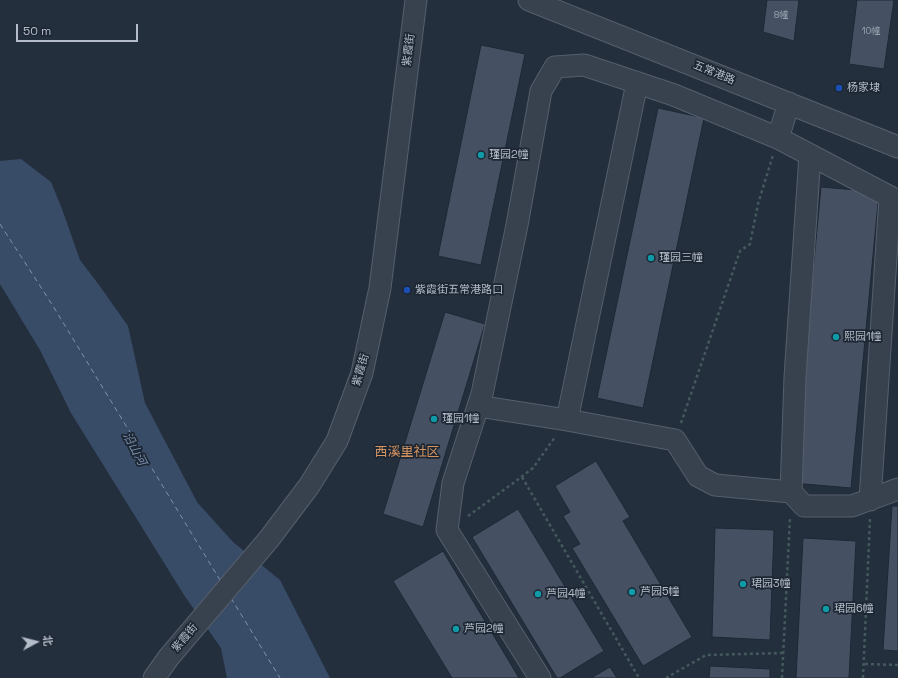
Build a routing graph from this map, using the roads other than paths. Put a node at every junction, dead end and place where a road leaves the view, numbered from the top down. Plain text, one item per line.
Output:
1 (416, 0) edge
2 (529, 0) edge
3 (637, 83) junction
4 (789, 103) junction
5 (778, 138) junction
6 (898, 147) edge
7 (810, 155) junction
8 (894, 199) edge
9 (478, 406) junction
10 (567, 420) junction
11 (898, 489) edge
12 (791, 492) junction
13 (870, 500) junction
14 (154, 678) edge
15 (540, 678) edge

1 - 14 street, 紫霞街
2 - 4 street, 五常港路
3 - 5 street
3 - 9 street
3 - 10 street
4 - 5 street
4 - 6 street, 五常港路
5 - 7 street
7 - 8 street
7 - 12 street
8 - 13 street
9 - 10 street
9 - 15 street
10 - 12 street
11 - 13 street
12 - 13 street

